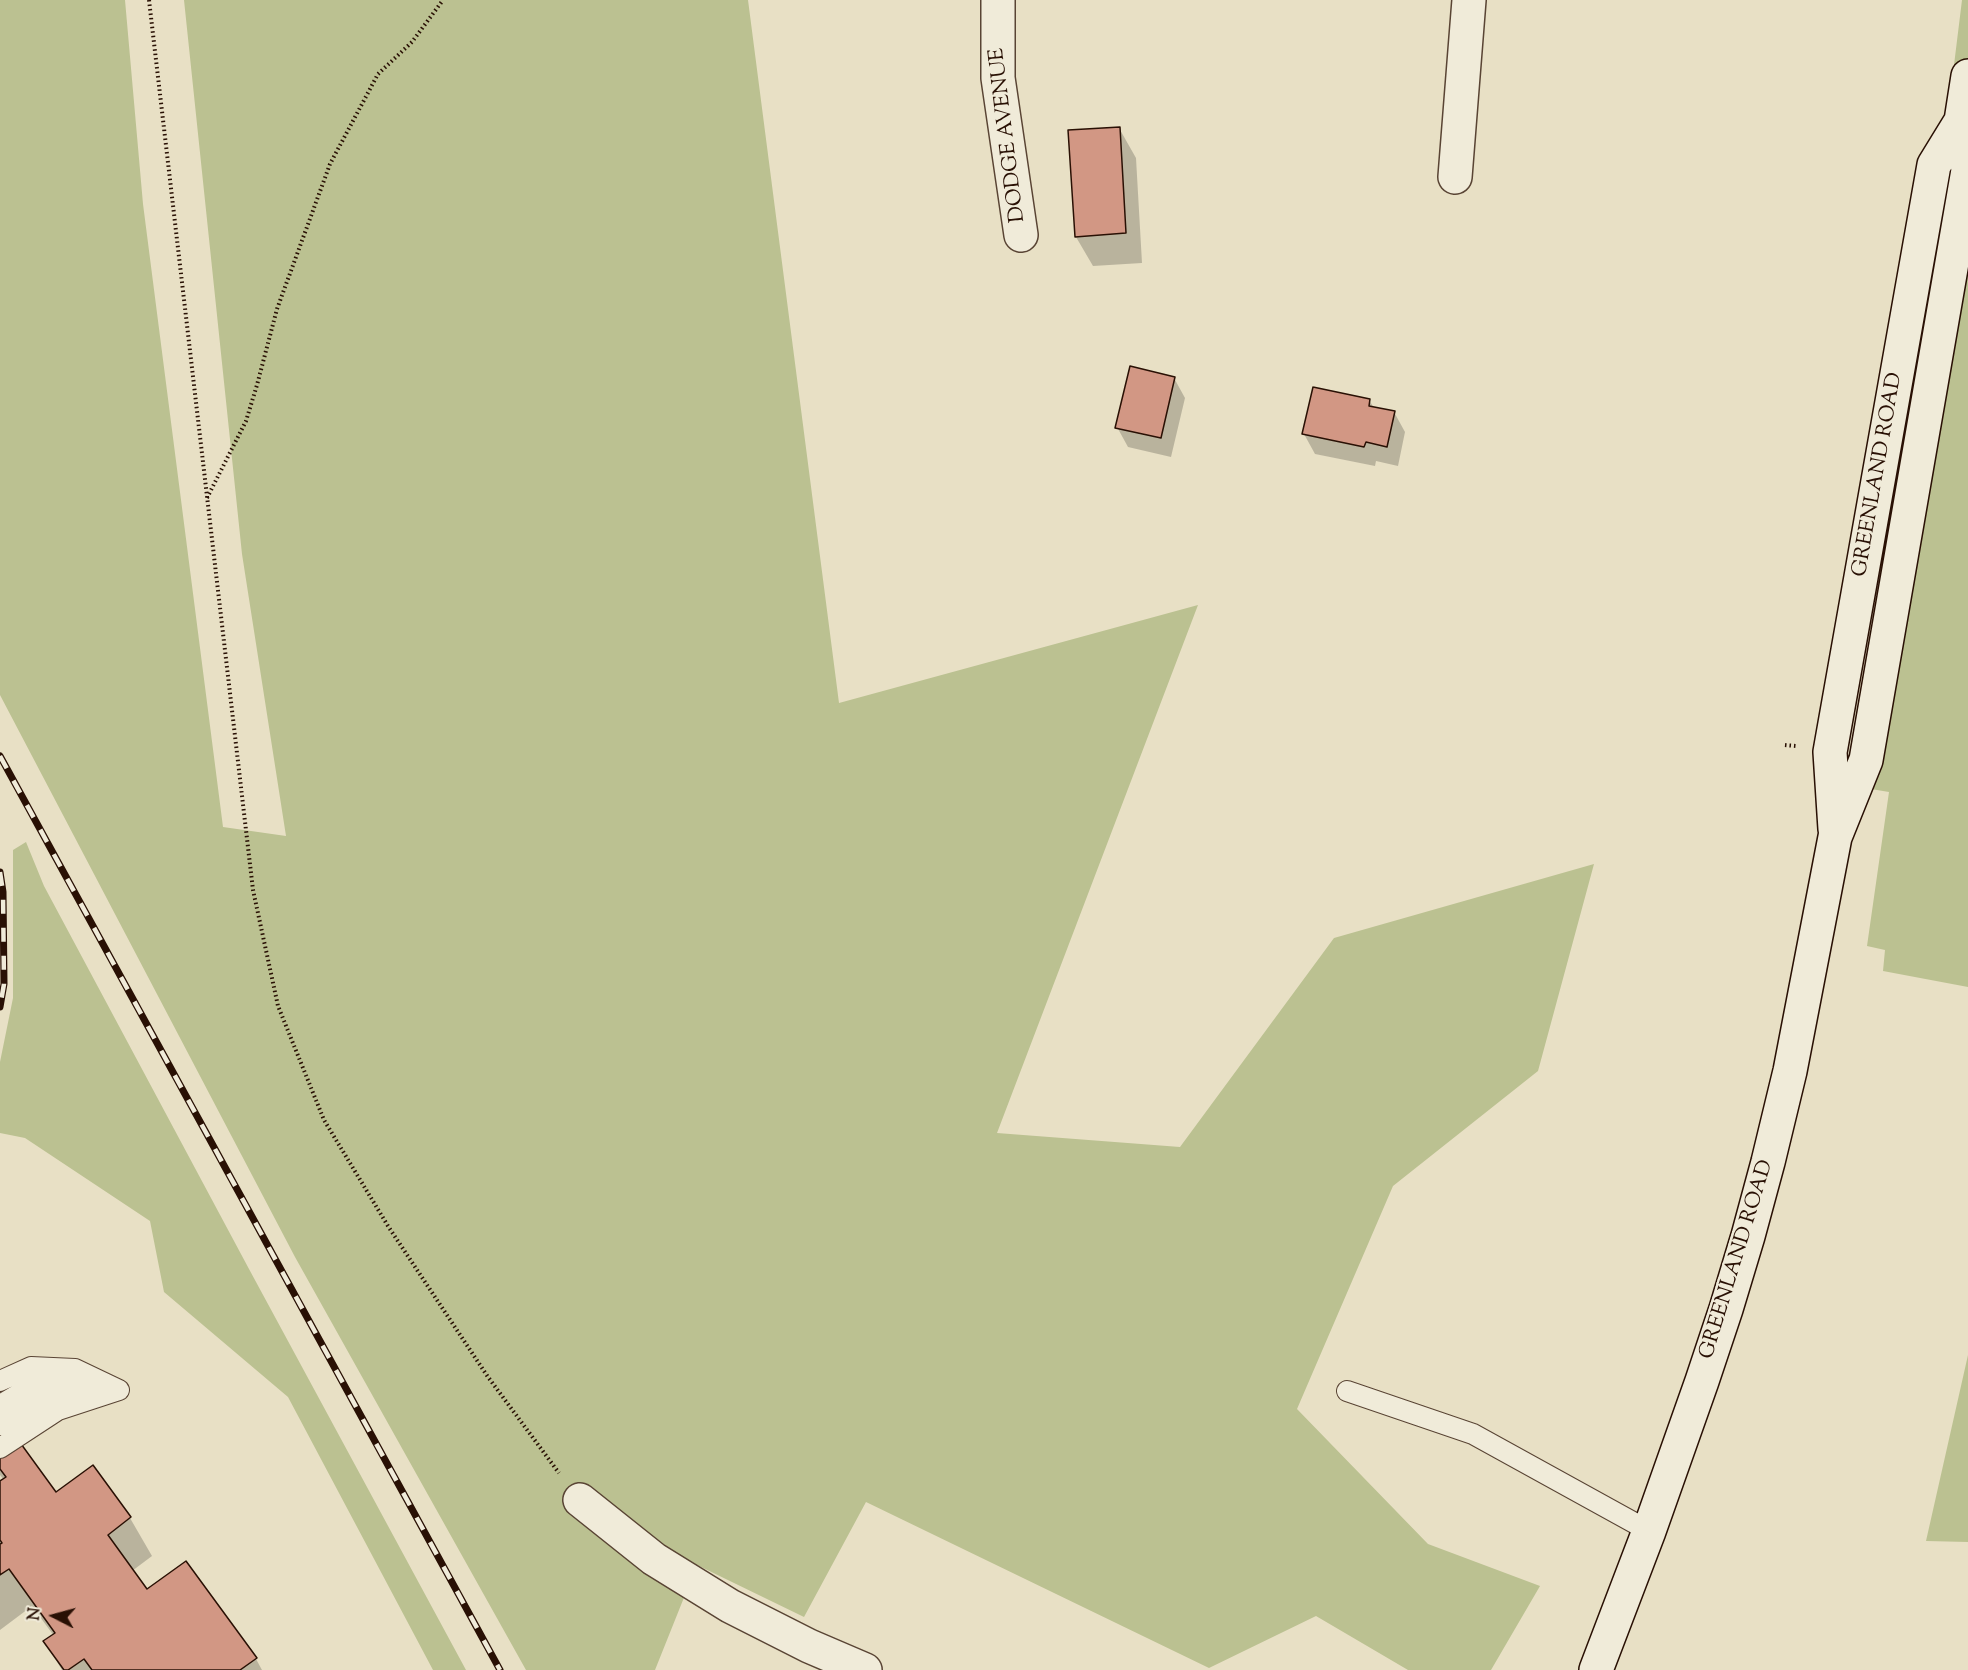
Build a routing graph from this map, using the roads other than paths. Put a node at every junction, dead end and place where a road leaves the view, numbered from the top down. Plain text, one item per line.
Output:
1 (998, 0) edge
2 (1469, 0) edge
3 (1968, 75) edge
4 (1455, 177) dead end
5 (1021, 235) dead end
6 (0, 1381) edge
7 (118, 1390) junction
8 (1347, 1391) dead end
9 (0, 1405) edge
10 (0, 1425) edge
11 (0, 1448) edge
12 (579, 1500) road end
13 (1649, 1531) junction
14 (865, 1670) edge
15 (1596, 1670) edge

1 - 5 main road, DODGE AVENUE
2 - 4 main road
3 - 13 main road, GREENLAND ROAD
6 - 7 lane
7 - 9 lane
7 - 10 lane
7 - 11 lane
8 - 13 lane
12 - 14 main road
13 - 15 main road, GREENLAND ROAD

